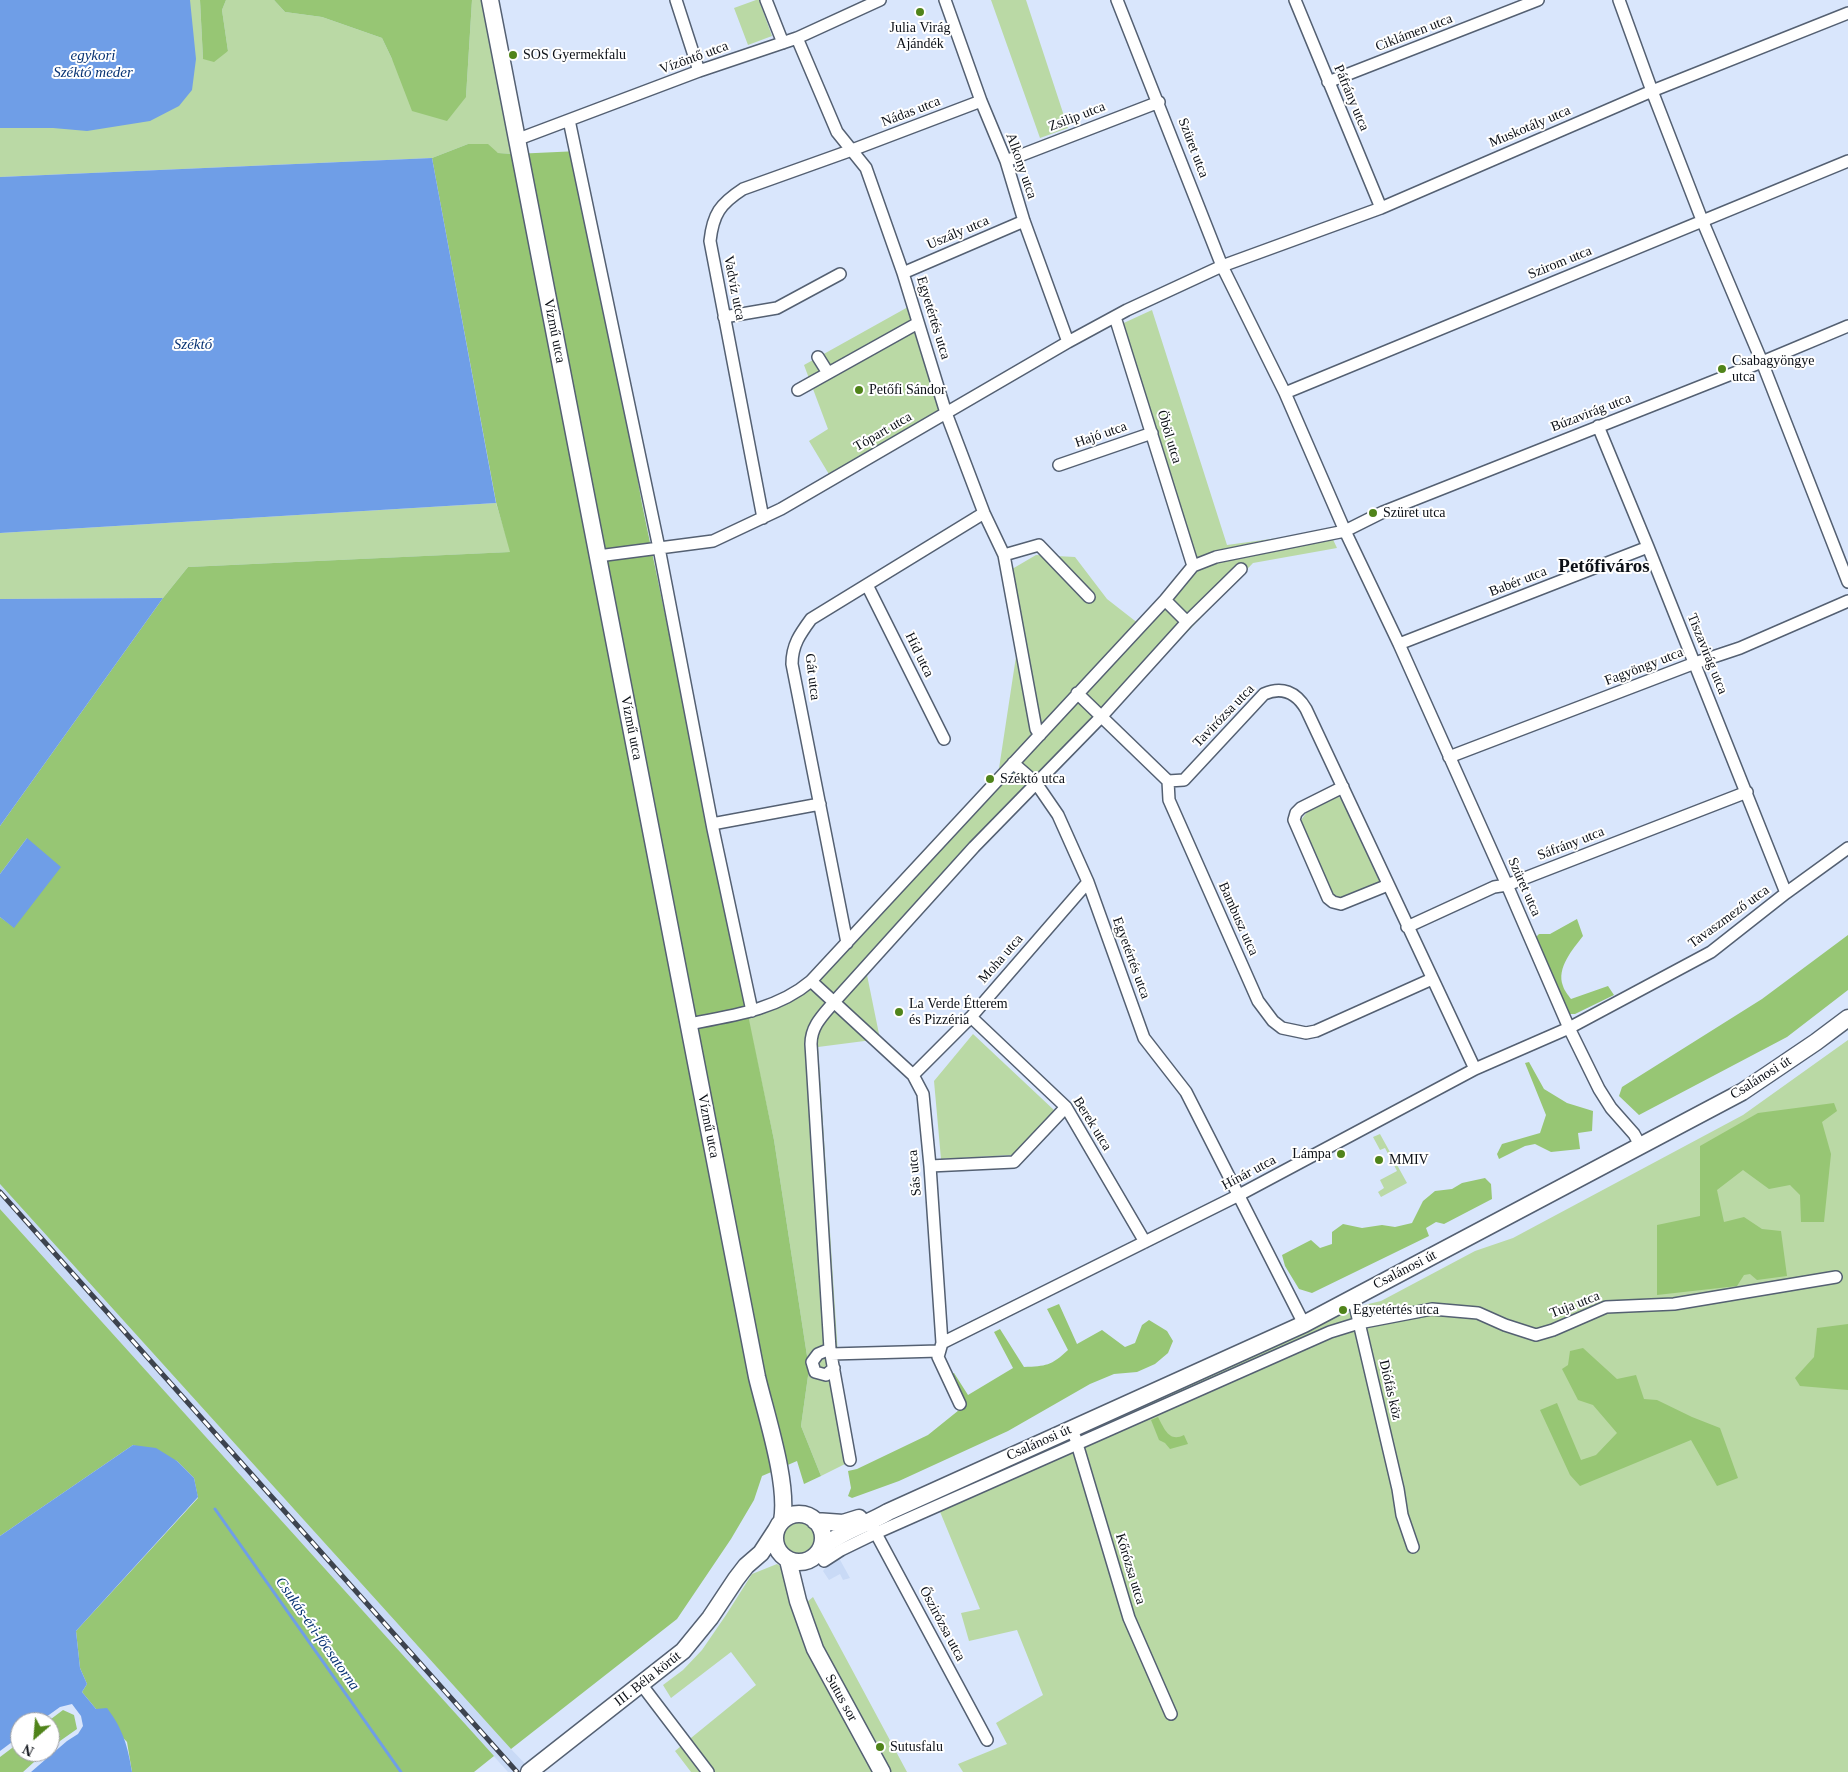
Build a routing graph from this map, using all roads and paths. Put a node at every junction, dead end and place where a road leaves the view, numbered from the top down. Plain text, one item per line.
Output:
1 (490, 0) edge
2 (676, 0) edge
3 (766, 0) edge
4 (880, 0) edge
5 (945, 0) edge
6 (1117, 0) edge
7 (1295, 0) edge
8 (1538, 0) edge
9 (1619, 0) edge
10 (1848, 13) edge
11 (797, 38) junction
12 (783, 43) junction
13 (699, 71) junction
14 (1328, 82) junction
15 (1652, 91) junction
16 (981, 101) junction
17 (1159, 102) junction
18 (569, 120) junction
19 (516, 140) junction
20 (852, 150) junction
21 (1006, 161) junction
22 (1848, 161) edge
23 (1381, 208) junction
24 (1702, 220) junction
25 (1024, 221) junction
26 (1222, 266) junction
27 (903, 273) junction
28 (840, 274) dead end
29 (724, 316) junction
30 (1115, 317) junction
31 (918, 323) junction
32 (1848, 326) edge
33 (1068, 342) junction
34 (818, 357) dead end
35 (1762, 362) junction
36 (828, 373) junction
37 (798, 390) dead end
38 (1285, 393) junction
39 (946, 413) junction
40 (1598, 426) junction
41 (1152, 433) junction
42 (1059, 464) dead end
43 (984, 514) junction
44 (763, 518) junction
45 (1345, 530) junction
46 (1648, 547) junction
47 (659, 548) junction
48 (1004, 555) junction
49 (598, 556) junction
50 (1194, 566) junction
51 (1241, 569) dead end
52 (1848, 582) edge
53 (867, 584) junction
54 (1089, 597) dead end
55 (1165, 600) junction
56 (1848, 601) edge
57 (1187, 622) junction
58 (1399, 644) junction
59 (1695, 663) junction
60 (1077, 693) junction
61 (1101, 717) junction
62 (1040, 735) junction
63 (944, 739) dead end
64 (1449, 757) junction
65 (1013, 763) junction
66 (1168, 781) junction
67 (1036, 783) junction
68 (1343, 787) junction
69 (1747, 792) junction
70 (820, 804) junction
71 (712, 824) junction
72 (1848, 848) edge
73 (1088, 882) junction
74 (1388, 885) junction
75 (1507, 885) junction
76 (1786, 894) junction
77 (1407, 927) junction
78 (847, 943) junction
79 (1432, 979) junction
80 (811, 981) junction
81 (834, 1002) junction
82 (752, 1011) junction
83 (971, 1017) junction
84 (1848, 1018) edge
85 (688, 1024) junction
86 (1569, 1028) junction
87 (1475, 1069) junction
88 (913, 1075) junction
89 (1066, 1107) junction
90 (1640, 1145) junction
91 (930, 1166) junction
92 (1239, 1195) junction
93 (1145, 1242) junction
94 (1836, 1276) dead end
95 (1353, 1298) junction
96 (1359, 1323) junction
97 (1304, 1324) junction
98 (941, 1347) junction
99 (831, 1352) junction
100 (834, 1368) junction
101 (960, 1404) dead end
102 (1073, 1428) junction
103 (1077, 1444) junction
104 (776, 1456) junction
105 (850, 1460) dead end
106 (888, 1512) junction
107 (810, 1518) junction
108 (779, 1525) junction
109 (873, 1528) junction
110 (1413, 1546) dead end
111 (785, 1557) junction
112 (818, 1557) junction
113 (746, 1566) junction
114 (806, 1621) junction
115 (641, 1684) junction
116 (1171, 1714) dead end
117 (987, 1740) dead end
118 (529, 1772) edge
119 (708, 1772) edge
120 (882, 1772) edge

1 - 19 main road, Vízmű utca
2 - 13 street
3 - 12 street
4 - 11 street, Vízöntő utca
5 - 16 street, Alkony utca
6 - 17 street, Szüret utca
7 - 14 street, Páfrány utca
8 - 14 street, Ciklámen utca
9 - 15 street
10 - 15 street, Muskotály utca
11 - 12 street, Vízöntő utca
11 - 20 street, Egyetértés utca
12 - 13 street, Vízöntő utca
13 - 18 street, Vízöntő utca
14 - 23 street, Páfrány utca
15 - 23 street, Muskotály utca
15 - 24 street
16 - 20 street, Nádas utca
16 - 21 street, Alkony utca
17 - 21 street, Zsilip utca
17 - 26 street, Szüret utca
18 - 19 street, Vízöntő utca
18 - 47 street
19 - 49 main road, Vízmű utca
20 - 27 street, Egyetértés utca
20 - 29 street, Vadvíz utca
21 - 25 street, Alkony utca
22 - 24 street, Szirom utca
23 - 26 street, Muskotály utca
24 - 35 street
24 - 38 street, Szirom utca
25 - 27 street, Uszály utca
25 - 33 street, Alkony utca
26 - 30 street, Tópart utca
26 - 38 street, Szüret utca
27 - 31 street, Egyetértés utca
28 - 29 street
29 - 44 street, Vadvíz utca
30 - 33 street, Tópart utca
30 - 41 street, Öböl utca
31 - 36 street
31 - 39 street, Egyetértés utca
32 - 35 street, Búzavirág utca
33 - 39 street, Tópart utca
34 - 36 street
35 - 40 street, Búzavirág utca
35 - 52 street
36 - 37 street
38 - 45 street, Szüret utca
39 - 43 street, Egyetértés utca
39 - 44 street, Tópart utca
40 - 45 street, Búzavirág utca
40 - 46 street, Tiszavirág utca
41 - 42 street, Hajó utca
41 - 50 street, Öböl utca
43 - 48 street, Egyetértés utca
43 - 53 street, Gát utca
44 - 47 street, Tópart utca
45 - 50 street
45 - 58 street, Szüret utca
46 - 58 street, Babér utca
46 - 59 street, Tiszavirág utca
47 - 49 street, Tópart utca
47 - 71 street
48 - 54 street
48 - 62 street, Egyetértés utca
49 - 85 main road, Vízmű utca
50 - 55 street
51 - 57 street
53 - 63 street, Híd utca
53 - 70 street, Gát utca
55 - 57 street
55 - 60 street
56 - 59 street, Fagyöngy utca
57 - 61 street
58 - 64 street, Szüret utca
59 - 64 street, Fagyöngy utca
59 - 69 street, Tiszavirág utca
60 - 61 street
60 - 62 street
61 - 66 street
61 - 67 street
62 - 65 street
64 - 75 street, Szüret utca
65 - 67 street, Egyetértés utca
65 - 78 street
66 - 68 street, Tavirózsa utca
66 - 79 street, Bambusz utca
67 - 73 street, Egyetértés utca
67 - 81 street
68 - 74 street, Tavirózsa utca
68 - 74 street
69 - 75 street, Sáfrány utca
69 - 76 street, Tiszavirág utca
70 - 71 street
70 - 78 street, Gát utca
71 - 82 street
72 - 76 street, Tavaszmező utca
73 - 83 street, Moha utca
73 - 92 street, Egyetértés utca
74 - 77 street, Tavirózsa utca
75 - 77 street, Sáfrány utca
75 - 86 street, Szüret utca
76 - 86 street, Tavaszmező utca
77 - 79 street, Tavirózsa utca
78 - 80 street
79 - 87 street, Tavirózsa utca
80 - 81 street, Sás utca
80 - 82 street
81 - 88 street, Sás utca
81 - 99 street
82 - 85 street
83 - 88 street, Moha utca
83 - 89 street, Berek utca
84 - 90 main road, Csalánosi út
85 - 104 main road, Vízmű utca
86 - 87 street, Hínár utca
86 - 90 street, Szüret utca
87 - 92 street, Hínár utca
88 - 91 street, Sás utca
89 - 91 street
89 - 93 street, Berek utca
90 - 95 main road, Csalánosi út
91 - 98 street, Sás utca
92 - 93 street, Hínár utca
92 - 97 street, Egyetértés utca
93 - 98 street, Hínár utca
94 - 96 street, Tuja utca
95 - 96 street, Diófás köz
95 - 97 main road, Csalánosi út
96 - 103 street, Tuja utca
96 - 110 street, Diófás köz
97 - 102 main road, Csalánosi út
98 - 99 street
98 - 101 street, Sás utca
99 - 100 street
99 - 100 street
100 - 105 street
102 - 103 street, Kőrózsa utca
102 - 106 main road, Csalánosi út
103 - 109 street, Tuja utca
103 - 116 street, Kőrózsa utca
104 - 107 main road
104 - 108 main road
106 - 107 main road, Csalánosi út
106 - 109 main road, Csalánosi út
107 - 108 main road
107 - 112 main road
108 - 111 main road
108 - 113 main road, III. Béla körút
109 - 112 main road, Csalánosi út
109 - 117 street, Őszirózsa utca
111 - 112 main road
111 - 113 main road
111 - 114 main road
112 - 114 main road
113 - 115 main road, III. Béla körút
114 - 120 main road, Sutus sor
115 - 118 main road, III. Béla körút
115 - 119 street

